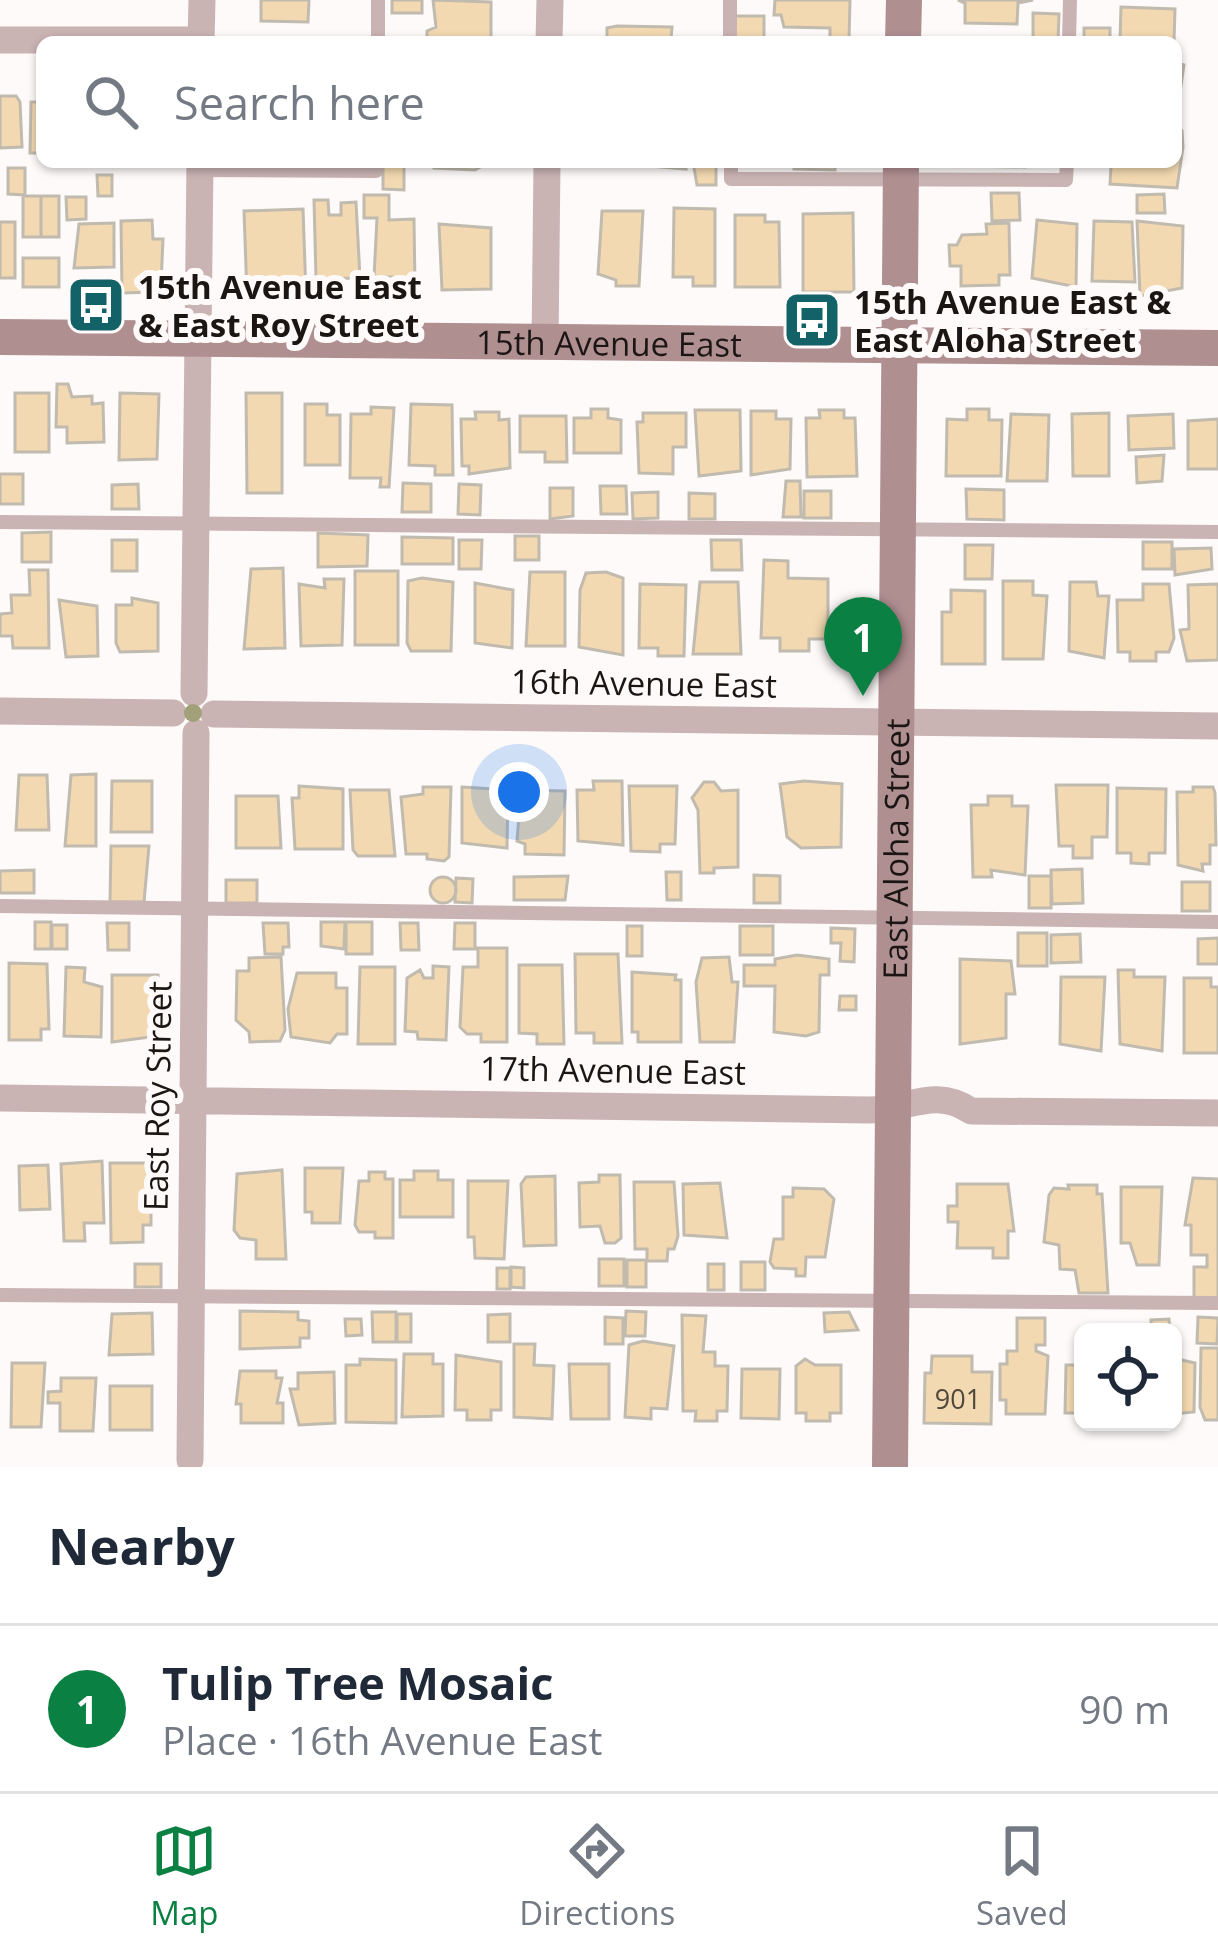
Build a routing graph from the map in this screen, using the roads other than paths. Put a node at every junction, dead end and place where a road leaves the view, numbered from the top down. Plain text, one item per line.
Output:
1 (202, 0) edge
2 (378, 0) edge
3 (550, 0) edge
4 (730, 0) edge
5 (904, 0) edge
6 (1070, 0) edge
7 (201, 36) edge
8 (378, 36) edge
9 (549, 36) edge
10 (730, 36) edge
11 (903, 36) edge
12 (1070, 36) edge
13 (0, 40) edge
14 (36, 40) edge
15 (200, 168) edge
16 (270, 168) edge
17 (376, 168) edge
18 (548, 168) edge
19 (730, 168) edge
20 (1067, 168) edge
21 (901, 170) edge
22 (0, 337) edge
23 (198, 340) junction
24 (545, 345) junction
25 (1218, 348) edge
26 (898, 350) junction
27 (0, 522) edge
28 (196, 523) junction
29 (898, 528) junction
30 (1218, 532) edge
31 (194, 693) junction
32 (0, 711) edge
33 (173, 713) junction
34 (897, 722) junction
35 (205, 724) junction
36 (1218, 726) edge
37 (0, 907) edge
38 (196, 910) junction
39 (896, 919) junction
40 (1218, 922) edge
41 (0, 1098) edge
42 (193, 1100) junction
43 (894, 1110) junction
44 (1218, 1113) edge
45 (0, 1295) edge
46 (190, 1298) junction
47 (892, 1300) junction
48 (1218, 1303) edge
49 (189, 1465) edge
50 (890, 1467) edge

1 - 7 street
2 - 8 lane
3 - 9 street
4 - 10 lane
5 - 11 street
6 - 12 lane
13 - 14 street
15 - 23 street
16 - 17 lane
18 - 24 street
19 - 21 lane
20 - 21 lane
21 - 26 street, East Aloha Street
22 - 23 street, 15th Avenue East
23 - 24 street, 15th Avenue East
23 - 28 street
24 - 26 street, 15th Avenue East
25 - 26 street, 15th Avenue East
26 - 29 street, East Aloha Street
27 - 28 lane
28 - 29 lane
28 - 31 street
29 - 30 lane
29 - 34 street, East Aloha Street
31 - 33 street
31 - 35 street
32 - 33 street
33 - 35 street
34 - 35 street, 16th Avenue East
34 - 36 street, 16th Avenue East
34 - 39 street, East Aloha Street
35 - 38 street, East Roy Street
37 - 38 lane
38 - 39 lane
38 - 42 street, East Roy Street
39 - 40 lane
39 - 43 street, East Aloha Street
41 - 42 street, 17th Avenue East
42 - 43 street, 17th Avenue East
42 - 46 street, East Roy Street
43 - 44 street, 17th Avenue East
43 - 47 street, East Aloha Street
45 - 46 lane
46 - 47 lane
46 - 49 street, East Roy Street
47 - 48 lane
47 - 50 street, East Aloha Street

